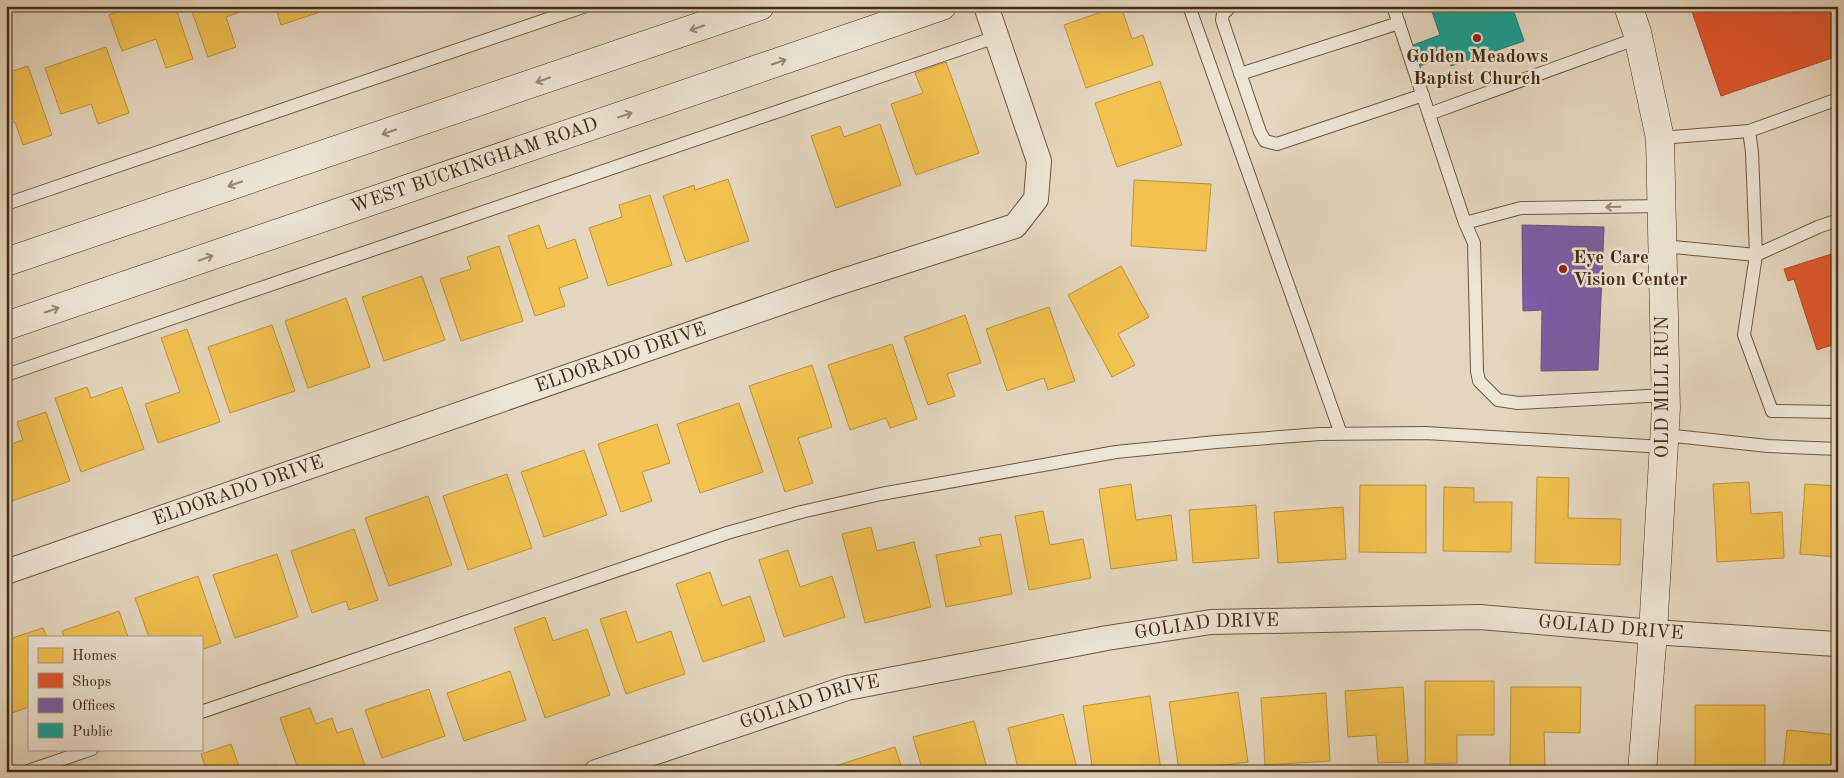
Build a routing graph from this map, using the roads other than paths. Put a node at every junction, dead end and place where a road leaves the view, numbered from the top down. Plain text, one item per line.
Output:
1 (586, 6) edge
2 (760, 6) edge
3 (942, 6) edge
4 (986, 6) edge
5 (1189, 6) edge
6 (1231, 6) edge
7 (1394, 6) edge
8 (1628, 6) edge
9 (1399, 22) junction
10 (996, 37) junction
11 (1638, 38) junction
12 (1240, 74) junction
13 (1423, 95) junction
14 (1838, 99) edge
15 (1429, 114) junction
16 (1749, 131) junction
17 (1660, 138) junction
18 (6, 204) edge
19 (1662, 206) junction
20 (1838, 220) edge
21 (1465, 223) junction
22 (1663, 246) junction
23 (1756, 255) junction
24 (6, 262) edge
25 (6, 326) edge
26 (6, 375) edge
27 (1666, 395) junction
28 (1838, 412) edge
29 (1341, 434) junction
30 (1664, 441) junction
31 (1838, 449) edge
32 (6, 572) edge
33 (1653, 632) junction
34 (1836, 644) dead end
35 (202, 712) edge
36 (89, 750) edge
37 (26, 772) edge
38 (596, 772) edge
39 (1642, 772) edge

1 - 18 lane
2 -> 24 main road
25 -> 3 main road, WEST BUCKINGHAM ROAD
4 - 10 street, ELDORADO DRIVE
5 - 29 lane
6 - 12 lane
7 - 9 lane
8 - 11 main road, OLD MILL RUN
9 - 12 lane
9 - 13 lane
10 - 26 lane
10 - 32 street, ELDORADO DRIVE
11 - 15 lane
11 - 17 main road, OLD MILL RUN
12 - 13 lane
13 - 15 lane
14 - 16 lane
15 - 21 lane
16 - 17 lane
16 - 23 lane
17 - 19 main road, OLD MILL RUN
19 -> 21 lane
19 - 22 main road, OLD MILL RUN
20 - 23 lane
21 - 27 lane
22 - 23 lane
22 - 27 main road, OLD MILL RUN
23 - 28 lane
27 - 30 main road, OLD MILL RUN
29 - 30 lane
29 - 35 lane
30 - 31 lane
30 - 33 main road, OLD MILL RUN
33 - 34 street, GOLIAD DRIVE
33 - 38 street, GOLIAD DRIVE
33 - 39 main road, OLD MILL RUN
36 - 37 lane

